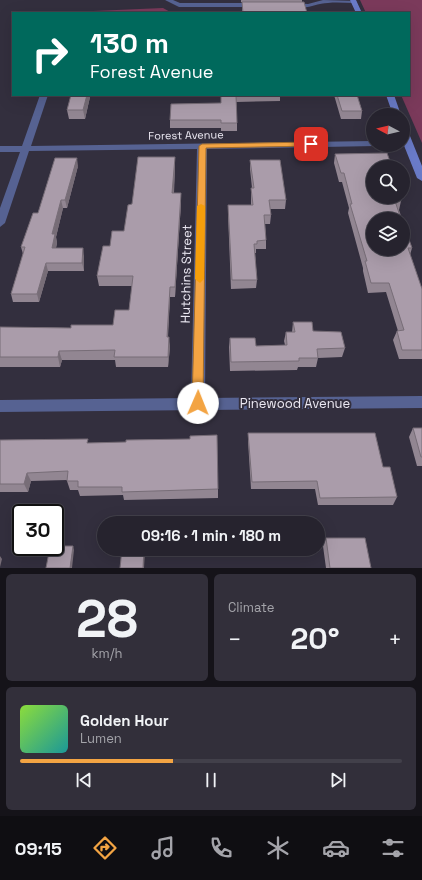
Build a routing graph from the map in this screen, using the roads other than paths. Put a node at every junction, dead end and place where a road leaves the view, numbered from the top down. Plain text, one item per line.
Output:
1 (168, 0) edge
2 (353, 0) edge
3 (262, 5) edge
4 (285, 5) edge
5 (359, 12) edge
6 (44, 96) edge
7 (390, 96) edge
8 (395, 108) edge
9 (366, 144) edge
10 (202, 146) junction
11 (0, 149) edge
12 (26, 149) junction
13 (409, 152) edge
14 (422, 178) edge
15 (0, 223) edge
16 (422, 402) edge
17 (198, 403) junction
18 (0, 406) edge

1 - 3 lane
2 - 4 lane
2 - 5 main road
6 - 12 street
7 - 8 main road
9 - 10 street, Forest Avenue
10 - 12 street, Forest Avenue
10 - 17 street, Hutchins Street
11 - 12 street, Forest Avenue
12 - 15 street
13 - 14 main road
16 - 17 street, Pinewood Avenue
17 - 18 street, Pinewood Avenue

